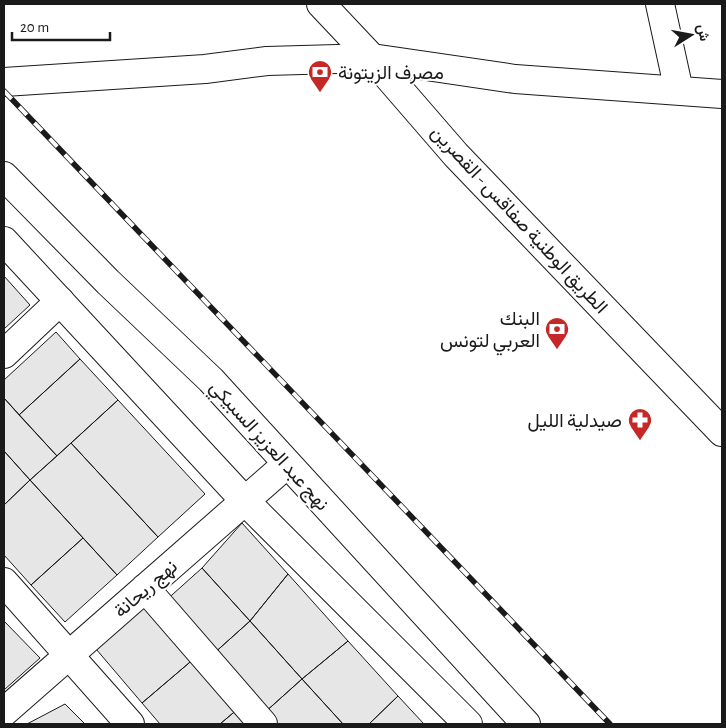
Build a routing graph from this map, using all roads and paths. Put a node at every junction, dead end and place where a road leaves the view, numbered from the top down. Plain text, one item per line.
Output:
1 (321, 4) edge
2 (660, 4) edge
3 (372, 58) junction
4 (4, 82) edge
5 (679, 91) junction
6 (722, 94) edge
7 (4, 176) edge
8 (4, 241) edge
9 (60, 301) junction
10 (4, 354) edge
11 (722, 432) edge
12 (287, 464) junction
13 (245, 500) junction
14 (4, 582) edge
15 (145, 588) junction
16 (69, 655) junction
17 (4, 712) edge
18 (130, 724) edge
19 (263, 724) edge
20 (468, 724) edge
21 (526, 724) edge

1 - 3 street, الطريق الوطنية صفاقس - القصرين
2 - 5 street
3 - 4 street
3 - 5 street
3 - 11 street, الطريق الوطنية صفاقس - القصرين
5 - 6 street
7 - 12 street, نهج عبد العزيز السبيكي
8 - 9 street
9 - 10 street
9 - 13 street
12 - 13 street, نهج ريحانة
12 - 21 street, نهج عبد العزيز السبيكي
13 - 15 street, نهج ريحانة
13 - 20 street
14 - 16 street
15 - 16 street, نهج ريحانة
15 - 19 street
16 - 17 street, نهج ريحانة
16 - 18 street

